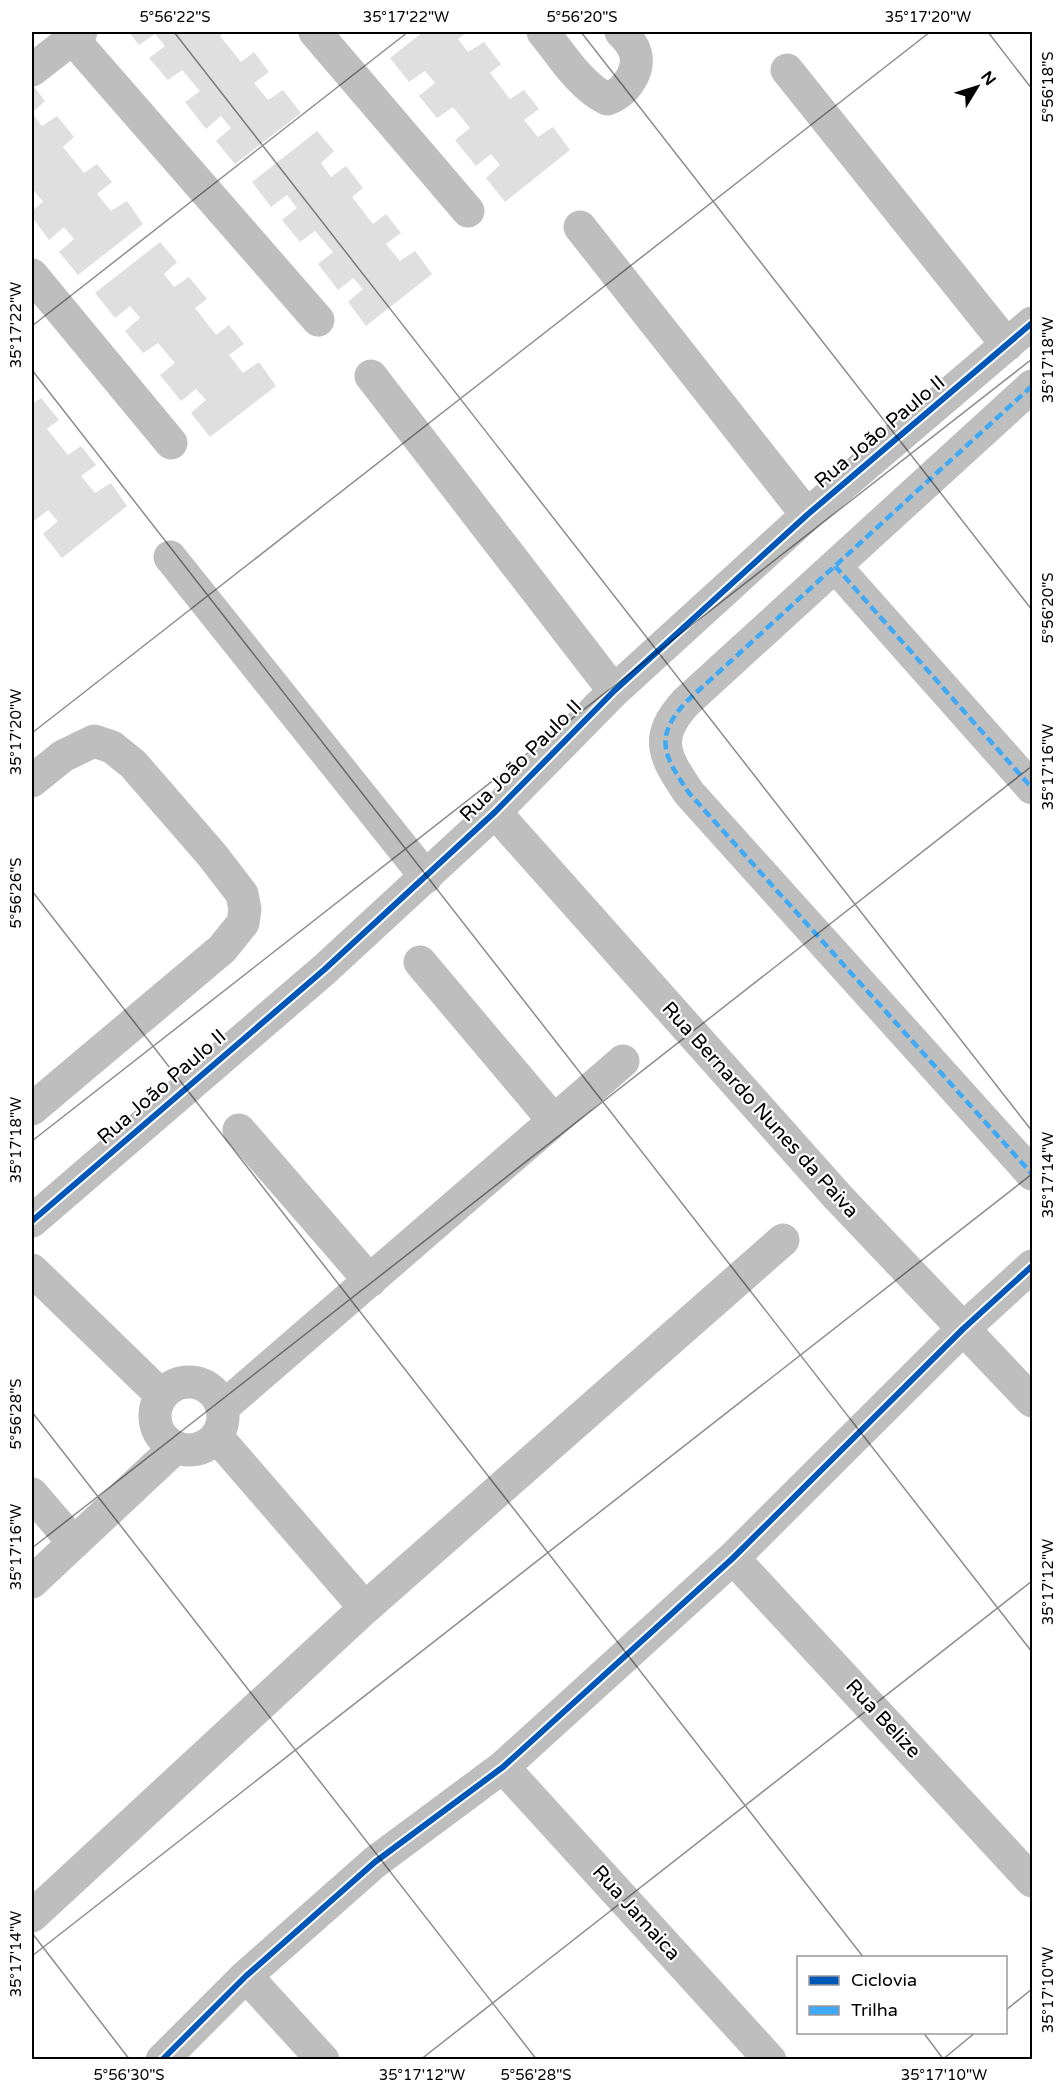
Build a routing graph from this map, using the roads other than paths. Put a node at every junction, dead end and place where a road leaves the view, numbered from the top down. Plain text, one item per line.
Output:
1 (315, 32) edge
2 (543, 32) edge
3 (621, 32) edge
4 (76, 35) edge
5 (32, 70) edge
6 (787, 70) dead end
7 (468, 211) dead end
8 (580, 227) dead end
9 (32, 275) edge
10 (318, 320) dead end
11 (1032, 323) edge
12 (1007, 345) junction
13 (371, 376) dead end
14 (1031, 391) edge
15 (171, 443) dead end
16 (807, 515) junction
17 (170, 557) dead end
18 (835, 566) junction
19 (614, 691) junction
20 (32, 781) edge
21 (1032, 788) edge
22 (495, 812) junction
23 (426, 877) junction
24 (420, 962) dead end
25 (623, 1061) dead end
26 (32, 1109) edge
27 (554, 1121) junction
28 (239, 1131) dead end
29 (1032, 1174) edge
30 (32, 1221) edge
31 (783, 1240) dead end
32 (1032, 1266) edge
33 (32, 1270) edge
34 (370, 1281) junction
35 (963, 1329) junction
36 (161, 1395) junction
37 (1032, 1401) edge
38 (219, 1422) junction
39 (175, 1448) junction
40 (32, 1494) edge
41 (74, 1543) junction
42 (734, 1558) junction
43 (32, 1582) edge
44 (365, 1608) junction
45 (503, 1767) junction
46 (1032, 1881) edge
47 (32, 1916) edge
48 (246, 1976) junction
49 (162, 2060) edge
50 (323, 2060) edge
51 (770, 2060) edge

1 - 7 street
2 - 3 street
4 - 5 street
4 - 10 street
6 - 12 street
8 - 16 street
9 - 15 street
11 - 12 street, Rua João Paulo II
12 - 16 street, Rua João Paulo II
13 - 19 street
14 - 18 street
16 - 19 street, Rua João Paulo II
17 - 23 street
18 - 21 street
18 - 29 street
19 - 22 street, Rua João Paulo II
20 - 26 street
22 - 23 street, Rua João Paulo II
22 - 35 street, Rua Bernardo Nunes da Paiva
23 - 30 street, Rua João Paulo II
24 - 27 street
25 - 27 street
27 - 34 street
28 - 34 street
31 - 44 street
32 - 35 street
33 - 36 street
34 - 38 street
35 - 37 street, Rua Bernardo Nunes da Paiva
35 - 42 street
36 - 38 street
36 - 39 street
38 - 39 street
38 - 44 street
39 - 41 street
40 - 41 street
41 - 43 street
42 - 45 street
42 - 46 street, Rua Belize
44 - 47 street
45 - 48 street
45 - 51 street, Rua Jamaica
48 - 49 street
48 - 50 street

